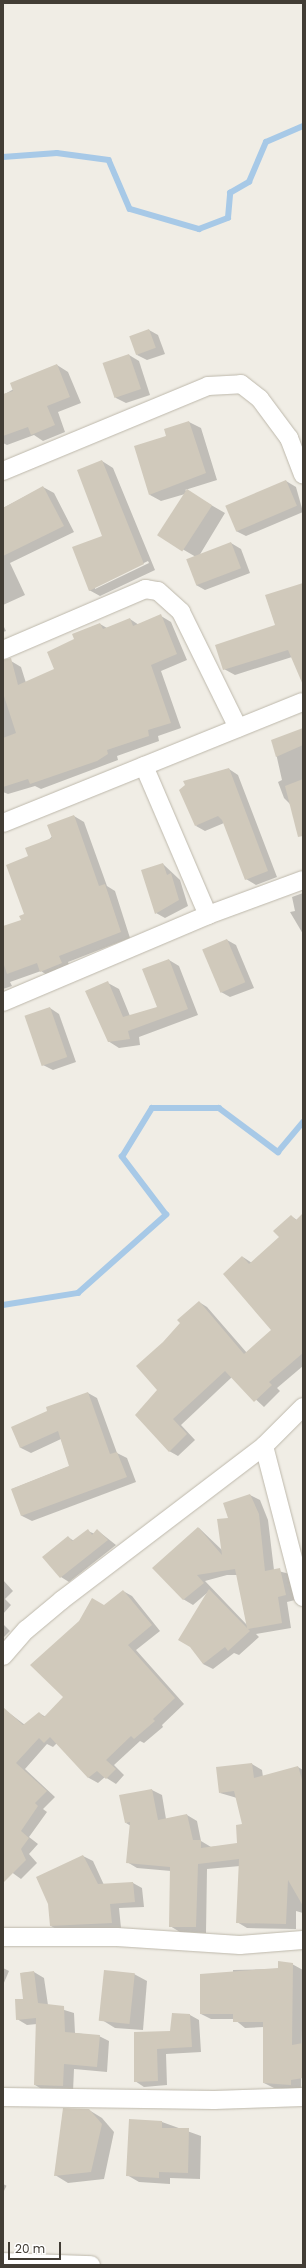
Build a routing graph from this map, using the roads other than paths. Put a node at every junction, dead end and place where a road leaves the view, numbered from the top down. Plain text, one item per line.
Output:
1 (3, 471) edge
2 (303, 474) edge
3 (3, 650) edge
4 (303, 702) edge
5 (238, 728) junction
6 (144, 766) junction
7 (3, 823) edge
8 (303, 880) edge
9 (208, 915) junction
10 (3, 1002) edge
11 (303, 1406) edge
12 (264, 1446) junction
13 (303, 1597) edge
14 (3, 1656) edge
15 (3, 1937) edge
16 (303, 1940) edge
17 (3, 2097) edge
18 (303, 2097) edge
19 (3, 2262) edge
20 (91, 2265) edge

1 - 2 street
3 - 5 street
4 - 5 street
5 - 6 street
6 - 7 street
6 - 9 street
8 - 9 street
9 - 10 street
11 - 12 street
12 - 13 street
12 - 14 street
15 - 16 street
17 - 18 street
19 - 20 street

